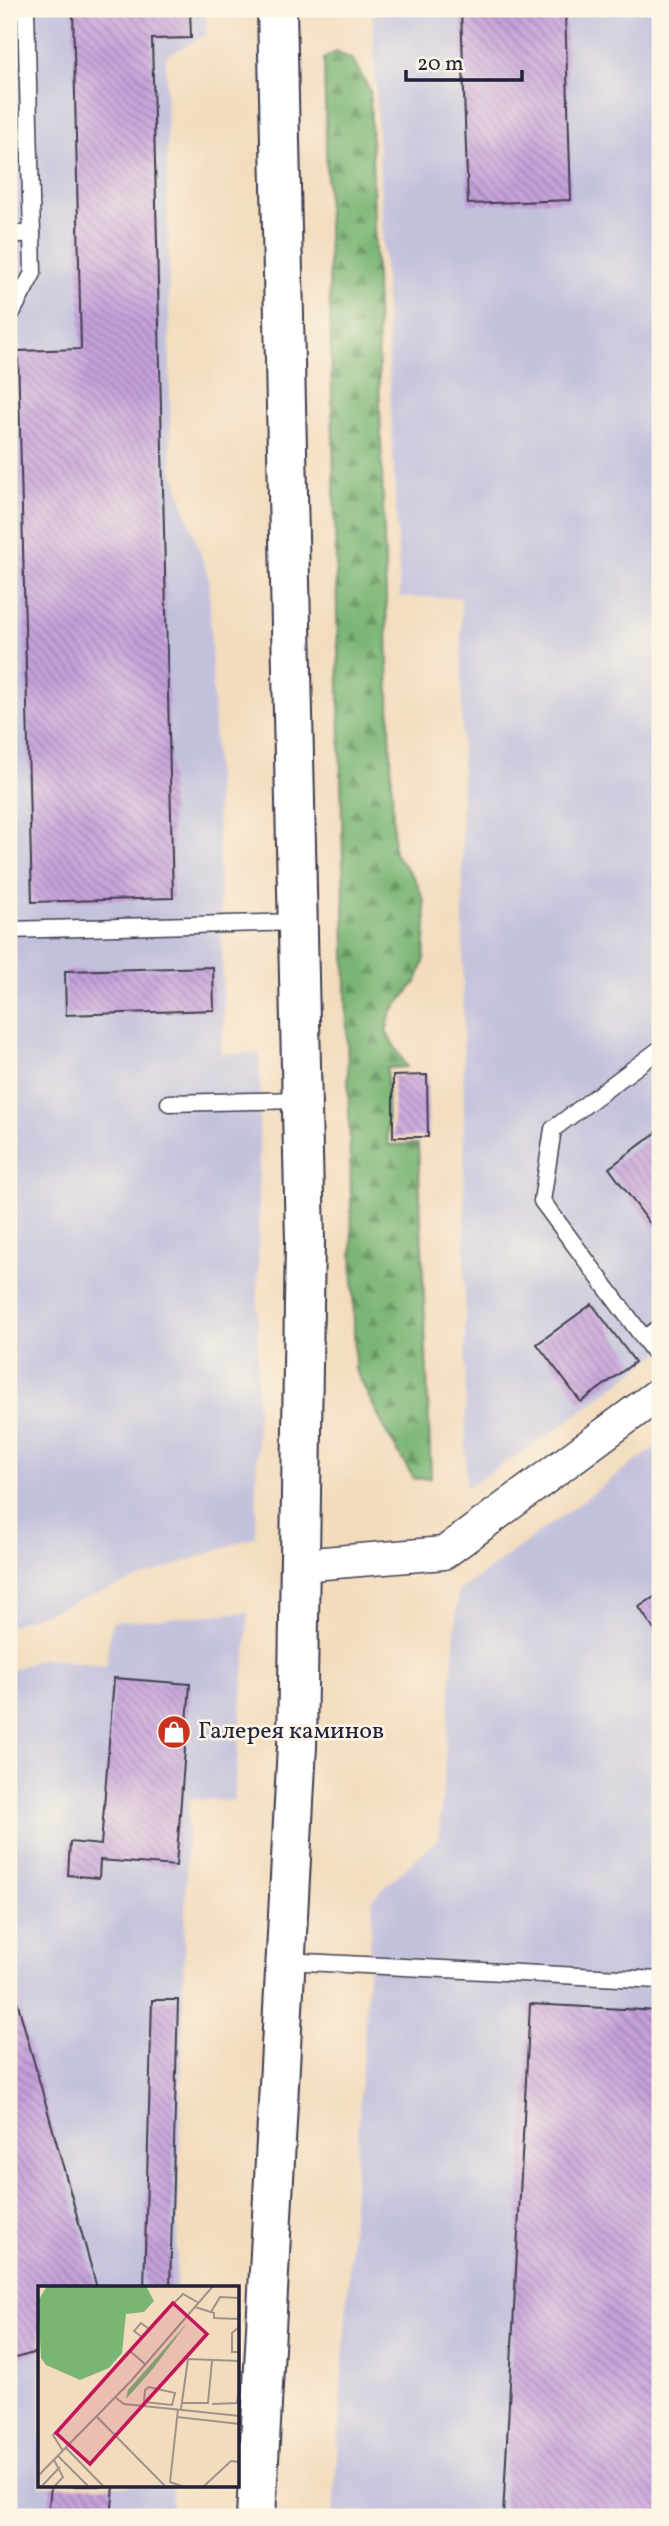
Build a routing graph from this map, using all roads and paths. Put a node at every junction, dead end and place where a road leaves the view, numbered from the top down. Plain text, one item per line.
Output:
1 (26, 9) edge
2 (277, 9) edge
3 (32, 233) junction
4 (9, 235) edge
5 (9, 318) edge
6 (298, 922) junction
7 (9, 930) edge
8 (660, 1049) edge
9 (302, 1100) junction
10 (169, 1103) dead end
11 (660, 1327) edge
12 (644, 1339) junction
13 (660, 1360) edge
14 (660, 1393) edge
15 (300, 1565) junction
16 (285, 1961) junction
17 (660, 1980) edge
18 (256, 2517) edge

1 - 3 lane
2 - 6 street
3 - 4 lane
3 - 5 lane
6 - 7 lane
6 - 9 street
8 - 12 lane
9 - 10 lane
9 - 15 street
11 - 12 lane
12 - 13 lane
14 - 15 street
15 - 16 street
16 - 17 lane
16 - 18 street

